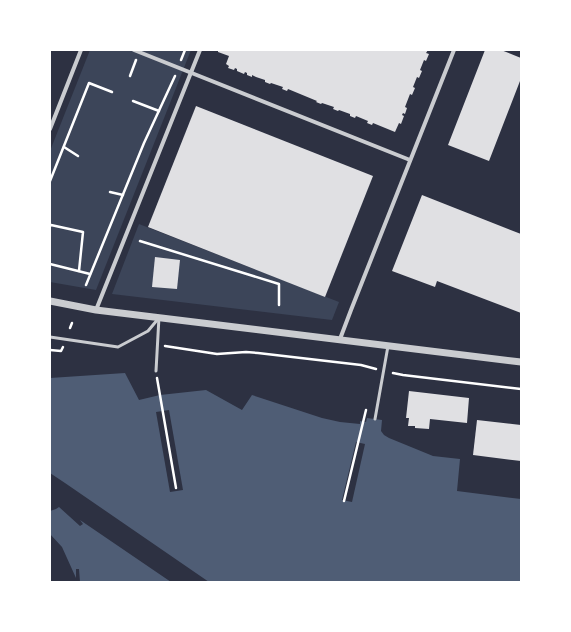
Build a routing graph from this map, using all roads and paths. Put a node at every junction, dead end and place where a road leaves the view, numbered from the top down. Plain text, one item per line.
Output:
1 (81, 50) edge
2 (134, 50) edge
3 (185, 50) edge
4 (200, 50) edge
5 (454, 50) edge
6 (184, 54) dead end
7 (191, 72) junction
8 (131, 73) dead end
9 (130, 76) dead end
10 (173, 82) dead end
11 (112, 92) dead end
12 (134, 101) dead end
13 (159, 111) junction
14 (50, 128) edge
15 (64, 147) junction
16 (78, 156) dead end
17 (410, 160) junction
18 (50, 181) edge
19 (110, 192) dead end
20 (123, 195) junction
21 (50, 226) edge
22 (140, 240) dead end
23 (50, 264) edge
24 (79, 271) junction
25 (90, 274) junction
26 (86, 285) dead end
27 (279, 300) dead end
28 (50, 301) edge
29 (96, 310) junction
30 (159, 317) junction
31 (72, 323) dead end
32 (70, 328) dead end
33 (50, 337) edge
34 (340, 339) junction
35 (388, 346) junction
36 (178, 348) dead end
37 (50, 350) edge
38 (61, 351) dead end
39 (521, 362) edge
40 (366, 366) dead end
41 (156, 371) joint
42 (403, 375) dead end
43 (521, 389) edge
44 (367, 405) dead end
45 (375, 419) dead end
46 (176, 488) dead end
47 (344, 501) dead end

1 - 14 street
2 - 7 street
3 - 6 path
4 - 7 street
5 - 17 street
7 - 17 street
7 - 29 street
8 - 9 path
10 - 13 path
11 - 15 path
12 - 13 path
13 - 20 path
15 - 16 path
15 - 18 path
17 - 34 street
19 - 20 path
20 - 25 path
21 - 24 path
22 - 27 path
23 - 24 path
24 - 25 path
25 - 26 path
28 - 29 street
29 - 30 street
30 - 33 lane
30 - 34 street
30 - 41 lane
31 - 32 path
34 - 35 street
35 - 39 street
35 - 45 lane
36 - 40 path
37 - 38 path
41 - 46 path
42 - 43 path
44 - 47 path

